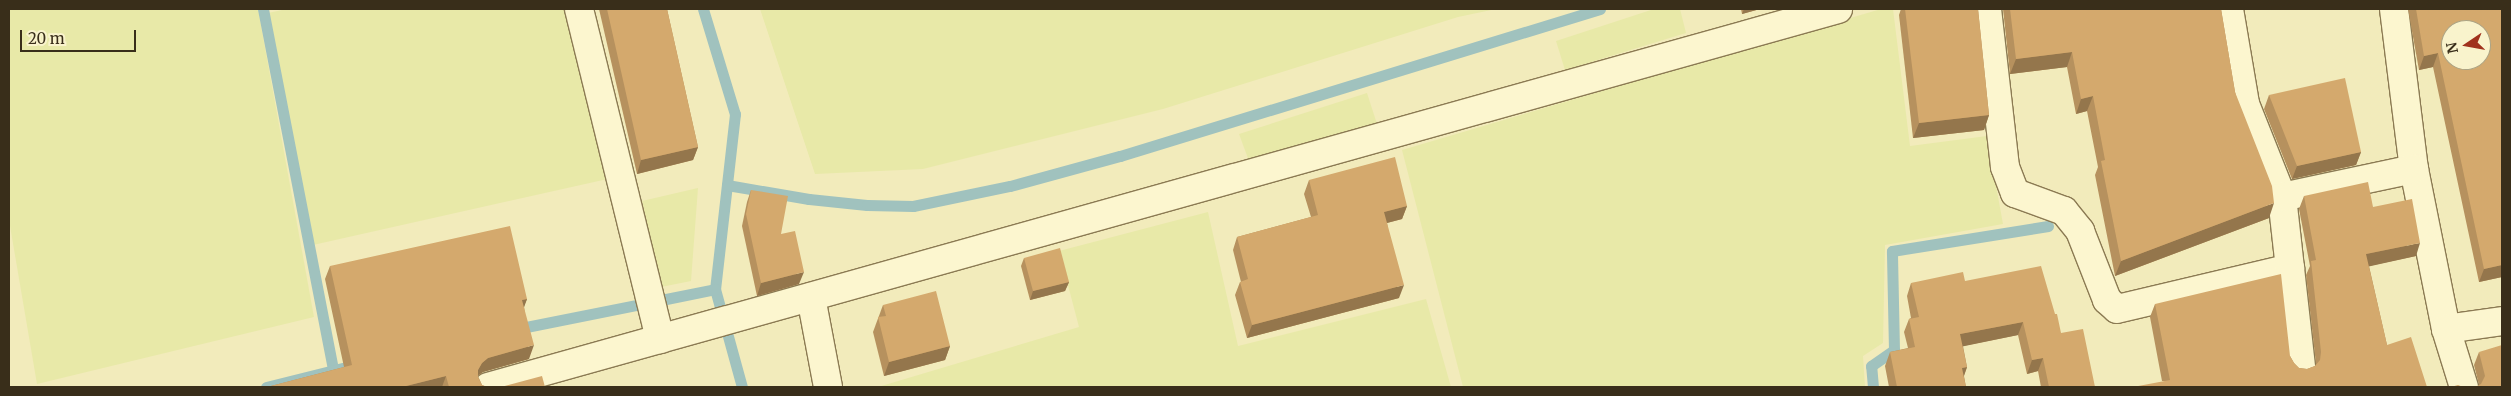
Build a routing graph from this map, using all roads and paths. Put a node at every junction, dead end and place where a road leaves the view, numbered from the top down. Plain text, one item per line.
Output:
1 (579, 9) edge
2 (1838, 9) edge
3 (1987, 9) edge
4 (2228, 9) edge
5 (2394, 9) edge
6 (2414, 169) junction
7 (2282, 197) junction
8 (2290, 268) junction
9 (811, 297) junction
10 (2502, 321) edge
11 (2446, 329) junction
12 (660, 339) junction
13 (2301, 367) edge
14 (488, 387) edge
15 (828, 387) edge
16 (2464, 387) edge

1 - 12 street
2 - 9 street
3 - 8 street
4 - 7 street
5 - 6 street
6 - 7 street
6 - 11 street
7 - 8 street
8 - 13 street
9 - 12 street
9 - 15 street
10 - 11 street
11 - 16 street
12 - 14 street

